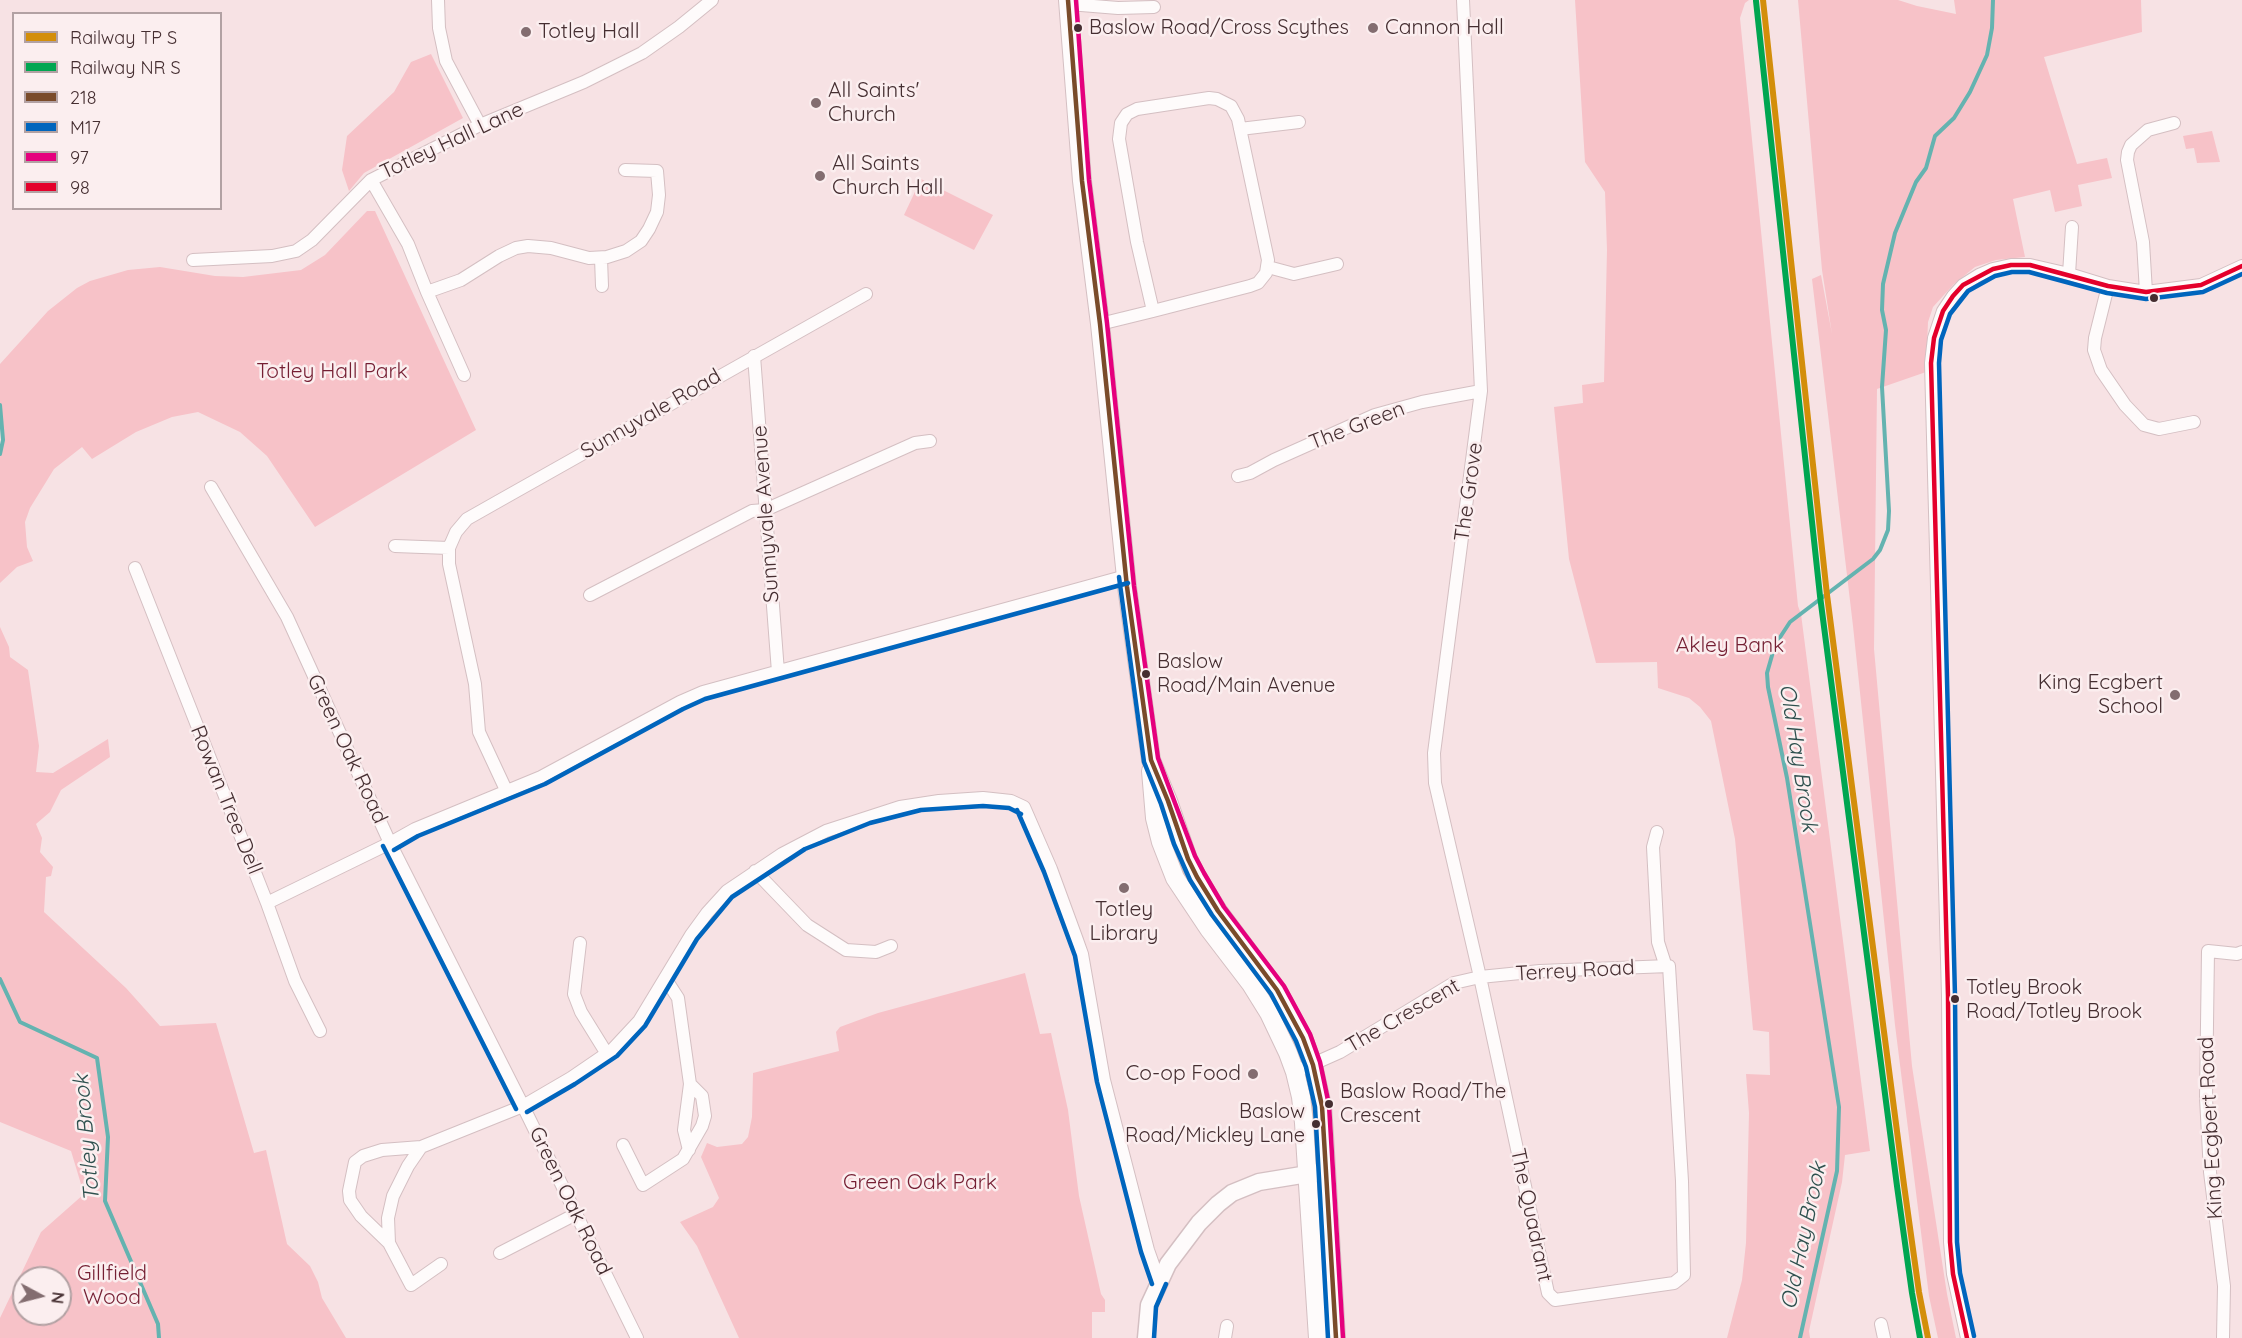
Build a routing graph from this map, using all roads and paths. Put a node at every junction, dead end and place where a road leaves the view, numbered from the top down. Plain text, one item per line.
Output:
1 (438, 0) edge
2 (712, 0) edge
3 (1463, 0) edge
4 (1069, 2) edge
5 (1154, 7) dead end
6 (1299, 122) dead end
7 (2174, 123) dead end
8 (480, 125) junction
9 (1240, 129) junction
10 (625, 170) dead end
11 (371, 180) junction
12 (2072, 226) dead end
13 (601, 258) junction
14 (193, 260) dead end
15 (1337, 264) dead end
16 (1268, 267) junction
17 (2241, 268) edge
18 (2069, 274) junction
19 (602, 286) dead end
20 (2108, 286) junction
21 (427, 292) junction
22 (2146, 292) junction
23 (866, 294) dead end
24 (1153, 311) junction
25 (1100, 324) junction
26 (754, 356) junction
27 (464, 375) dead end
28 (1481, 392) junction
29 (2194, 422) dead end
30 (930, 441) dead end
31 (1238, 476) dead end
32 (211, 486) dead end
33 (765, 510) junction
34 (395, 546) dead end
35 (449, 548) junction
36 (135, 568) dead end
37 (1126, 576) junction
38 (590, 595) dead end
39 (778, 672) junction
40 (1151, 760) junction
41 (506, 790) junction
42 (1657, 832) dead end
43 (390, 843) junction
44 (755, 871) junction
45 (267, 903) junction
46 (580, 943) dead end
47 (891, 946) dead end
48 (2242, 952) edge
49 (1667, 967) junction
50 (1480, 977) junction
51 (665, 978) junction
52 (320, 1031) dead end
53 (608, 1054) junction
54 (1313, 1065) junction
55 (1294, 1072) junction
56 (690, 1084) junction
57 (524, 1106) junction
58 (622, 1145) dead end
59 (421, 1147) junction
60 (689, 1150) junction
61 (1327, 1171) junction
62 (1308, 1174) junction
63 (576, 1214) junction
64 (389, 1243) junction
65 (500, 1253) dead end
66 (441, 1263) dead end
67 (1159, 1281) junction
68 (1881, 1324) dead end
69 (637, 1338) edge
70 (1146, 1338) edge
71 (1318, 1338) edge
72 (1336, 1338) edge
73 (1884, 1338) edge
74 (1967, 1338) edge
75 (2223, 1338) edge

1 - 8 street
2 - 8 street, Totley Hall Lane
3 - 28 street, The Grove
4 - 5 street
4 - 25 main road
6 - 9 street
7 - 22 street
8 - 11 street, Totley Hall Lane
9 - 16 street
9 - 24 street
10 - 13 street
11 - 14 street, Totley Hall Lane
11 - 21 street
12 - 18 street
13 - 19 street
13 - 21 street
15 - 16 street
16 - 24 street
17 - 22 street
18 - 20 street
18 - 74 street
20 - 22 street
20 - 29 street
21 - 27 street
23 - 26 street, Sunnyvale Road
24 - 25 street
25 - 37 main road
26 - 33 street, Sunnyvale Avenue
26 - 35 street, Sunnyvale Road
28 - 31 street, The Green
28 - 50 street, The Grove
30 - 33 street
32 - 43 street, Green Oak Road
33 - 38 street
33 - 39 street, Sunnyvale Avenue
34 - 35 street
35 - 41 street
36 - 45 street, Rowan Tree Dell
37 - 39 street
37 - 40 main road
39 - 41 street
40 - 54 main road
40 - 55 main road
41 - 43 street
42 - 49 street
43 - 45 street
43 - 57 street, Green Oak Road
44 - 47 street
44 - 51 street
44 - 67 street
45 - 52 street, Rowan Tree Dell
46 - 53 street
48 - 75 street, King Ecgbert Road
49 - 50 street, Terrey Road
49 - 50 street, The Quadrant
50 - 54 street, The Crescent
51 - 53 street
51 - 56 street
53 - 57 street
54 - 55 street, The Crescent
54 - 61 main road
55 - 62 main road
56 - 60 street
56 - 60 street
57 - 59 street
57 - 63 street, Green Oak Road
58 - 60 street
59 - 64 street
59 - 64 street
61 - 62 street
61 - 72 main road
62 - 67 street
62 - 71 main road
63 - 65 street
63 - 69 street, Green Oak Road
64 - 66 street
67 - 70 street
68 - 73 street

